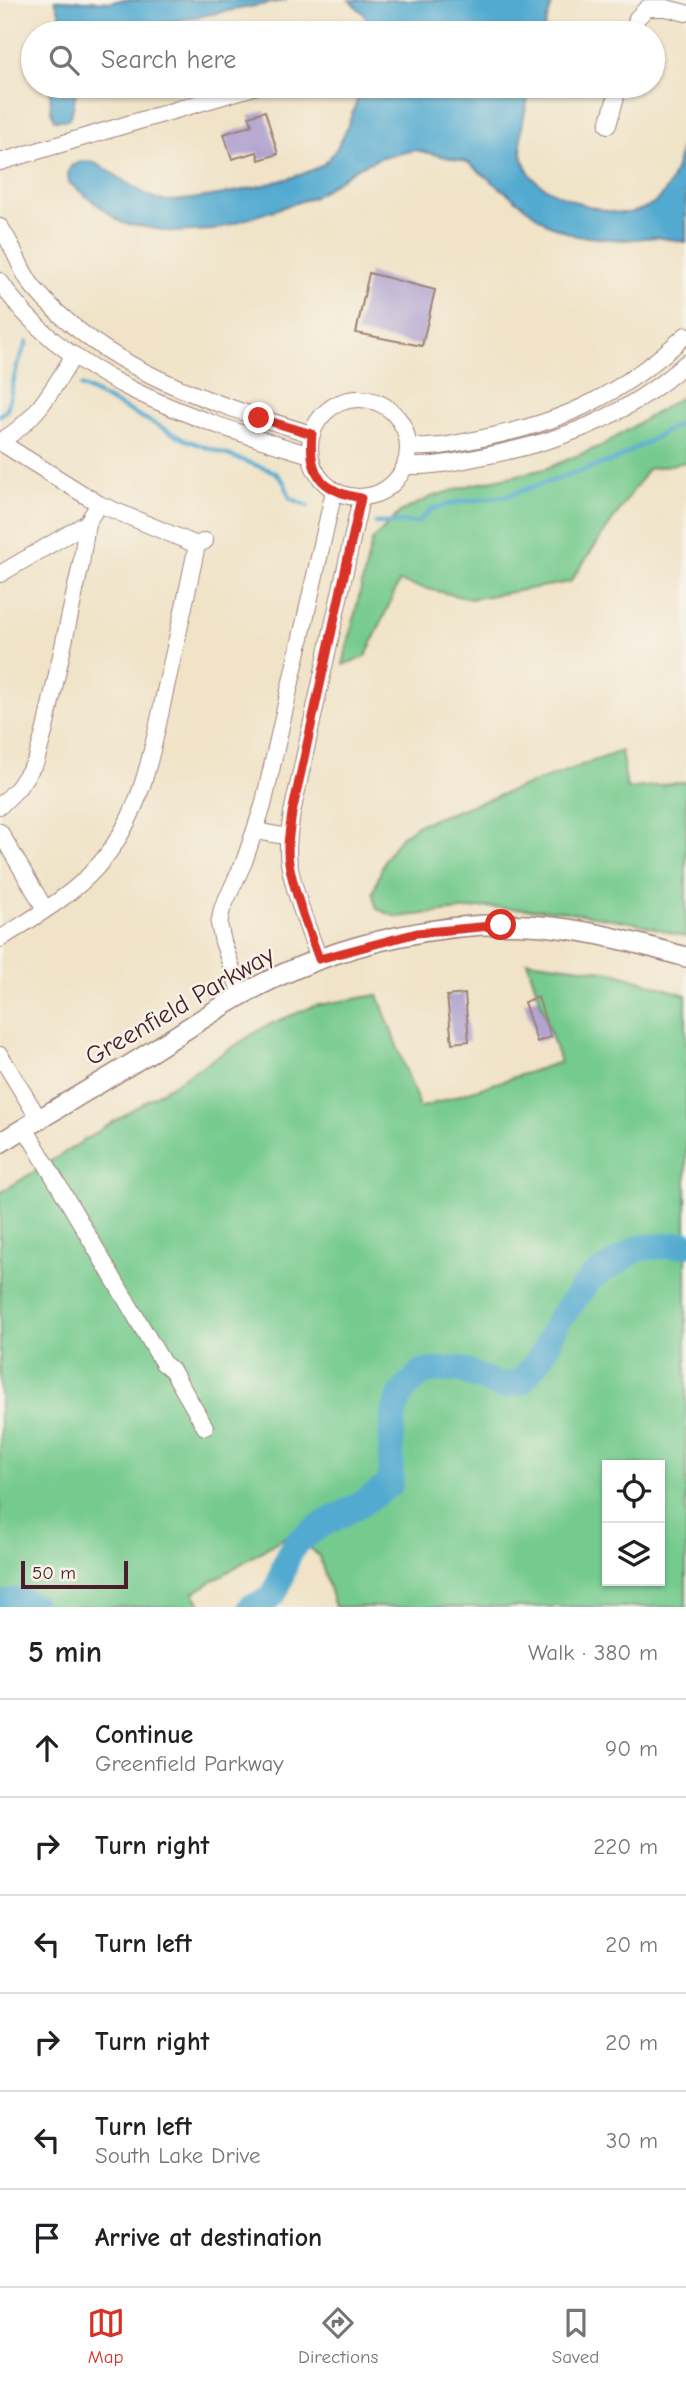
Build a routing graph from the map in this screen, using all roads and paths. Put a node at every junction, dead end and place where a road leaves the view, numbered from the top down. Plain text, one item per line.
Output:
1 (686, 13) edge
2 (636, 21) edge
3 (216, 98) edge
4 (616, 98) edge
5 (608, 125) dead end
6 (0, 162) edge
7 (0, 226) edge
8 (0, 281) edge
9 (686, 335) edge
10 (74, 355) junction
11 (686, 363) edge
12 (312, 434) junction
13 (0, 442) edge
14 (410, 446) junction
15 (310, 455) junction
16 (406, 466) junction
17 (334, 491) junction
18 (361, 498) junction
19 (99, 504) junction
20 (88, 523) junction
21 (0, 574) edge
22 (0, 806) edge
23 (256, 831) junction
24 (0, 832) edge
25 (289, 837) junction
26 (46, 909) junction
27 (0, 939) edge
28 (686, 957) edge
29 (319, 959) junction
30 (241, 995) junction
31 (0, 1055) edge
32 (32, 1123) junction
33 (0, 1143) edge
34 (205, 1427) dead end

1 - 2 street
3 - 6 street
4 - 5 street
7 - 12 street
8 - 10 street
9 - 14 street
10 - 13 street
10 - 15 street
11 - 16 street
12 - 14 street
12 - 15 street
13 - 19 street
14 - 16 street
15 - 17 street
16 - 18 street
17 - 18 street
17 - 23 street
18 - 25 street
19 - 20 street
19 - 26 street
20 - 21 street
20 - 22 street
23 - 25 street
23 - 30 street
24 - 26 street
25 - 29 street
26 - 27 street
28 - 29 main road, Greenfield Parkway
29 - 30 main road, Greenfield Parkway
30 - 32 main road, Greenfield Parkway
31 - 32 street
32 - 33 main road, Greenfield Parkway
32 - 34 street

